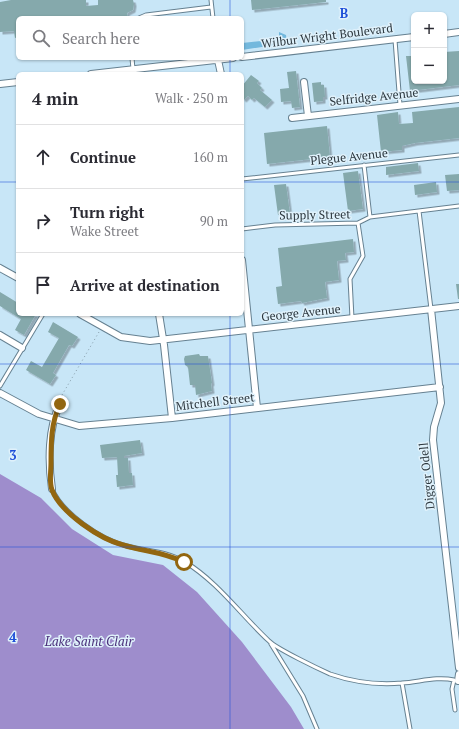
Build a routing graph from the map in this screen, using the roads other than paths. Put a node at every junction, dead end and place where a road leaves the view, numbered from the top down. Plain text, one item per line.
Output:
1 (211, 0) edge
2 (211, 7) junction
3 (142, 16) edge
4 (213, 16) edge
5 (459, 32) edge
6 (447, 34) edge
7 (411, 38) edge
8 (395, 40) junction
9 (244, 57) edge
10 (132, 60) edge
11 (211, 60) edge
12 (218, 60) edge
13 (133, 72) edge
14 (221, 72) edge
15 (16, 82) edge
16 (304, 82) dead end
17 (0, 84) edge
18 (459, 99) edge
19 (400, 106) junction
20 (308, 116) junction
21 (292, 118) dead end
22 (459, 155) edge
23 (364, 164) junction
24 (244, 179) edge
25 (459, 206) edge
26 (419, 211) junction
27 (370, 217) junction
28 (358, 223) junction
29 (244, 229) edge
30 (0, 268) edge
31 (16, 277) edge
32 (244, 304) edge
33 (459, 306) edge
34 (431, 309) junction
35 (41, 316) edge
36 (84, 316) edge
37 (159, 316) edge
38 (352, 318) junction
39 (249, 330) junction
40 (0, 335) edge
41 (163, 339) junction
42 (22, 348) junction
43 (0, 386) edge
44 (440, 387) junction
45 (0, 393) edge
46 (60, 404) dead end
47 (257, 408) junction
48 (172, 418) junction
49 (54, 420) junction
50 (52, 489) joint
51 (270, 642) junction
52 (459, 668) edge
53 (459, 674) edge
54 (457, 681) edge
55 (402, 684) junction
56 (459, 704) edge
57 (454, 705) junction
58 (455, 710) dead end
59 (317, 729) edge
60 (410, 729) edge

1 - 2 lane
2 - 3 lane
2 - 4 lane
5 - 6 street
7 - 8 street, Wilbur Wright Boulevard
8 - 9 street, Wilbur Wright Boulevard
8 - 19 lane
10 - 13 lane
11 - 13 street
12 - 14 street
15 - 17 street
16 - 20 street
18 - 19 street, Selfridge Avenue
19 - 20 street, Selfridge Avenue
20 - 21 street, Selfridge Avenue
22 - 23 lane, Plegue Avenue
23 - 24 lane, Plegue Avenue
23 - 27 lane
25 - 26 lane, Supply Street
26 - 27 lane, Supply Street
26 - 34 lane, Digger Odell
27 - 28 lane, Supply Street
28 - 29 lane, Supply Street
28 - 38 lane
30 - 31 street
32 - 39 street
33 - 34 street, George Avenue
34 - 38 street, George Avenue
34 - 44 street, Digger Odell
35 - 42 lane
36 - 41 street, George Avenue
37 - 41 street
38 - 39 street, George Avenue
39 - 41 street, George Avenue
39 - 47 street
40 - 42 street
41 - 48 street
42 - 43 lane
44 - 47 street, Mitchell Street
44 - 52 street, Digger Odell
45 - 49 street, Mitchell Street
46 - 49 street
47 - 48 street, Mitchell Street
48 - 49 street, Mitchell Street
49 - 50 street
50 - 51 lane
51 - 55 lane
51 - 59 lane
53 - 54 street
54 - 55 lane
54 - 57 lane
55 - 60 lane
56 - 57 lane
57 - 58 lane

